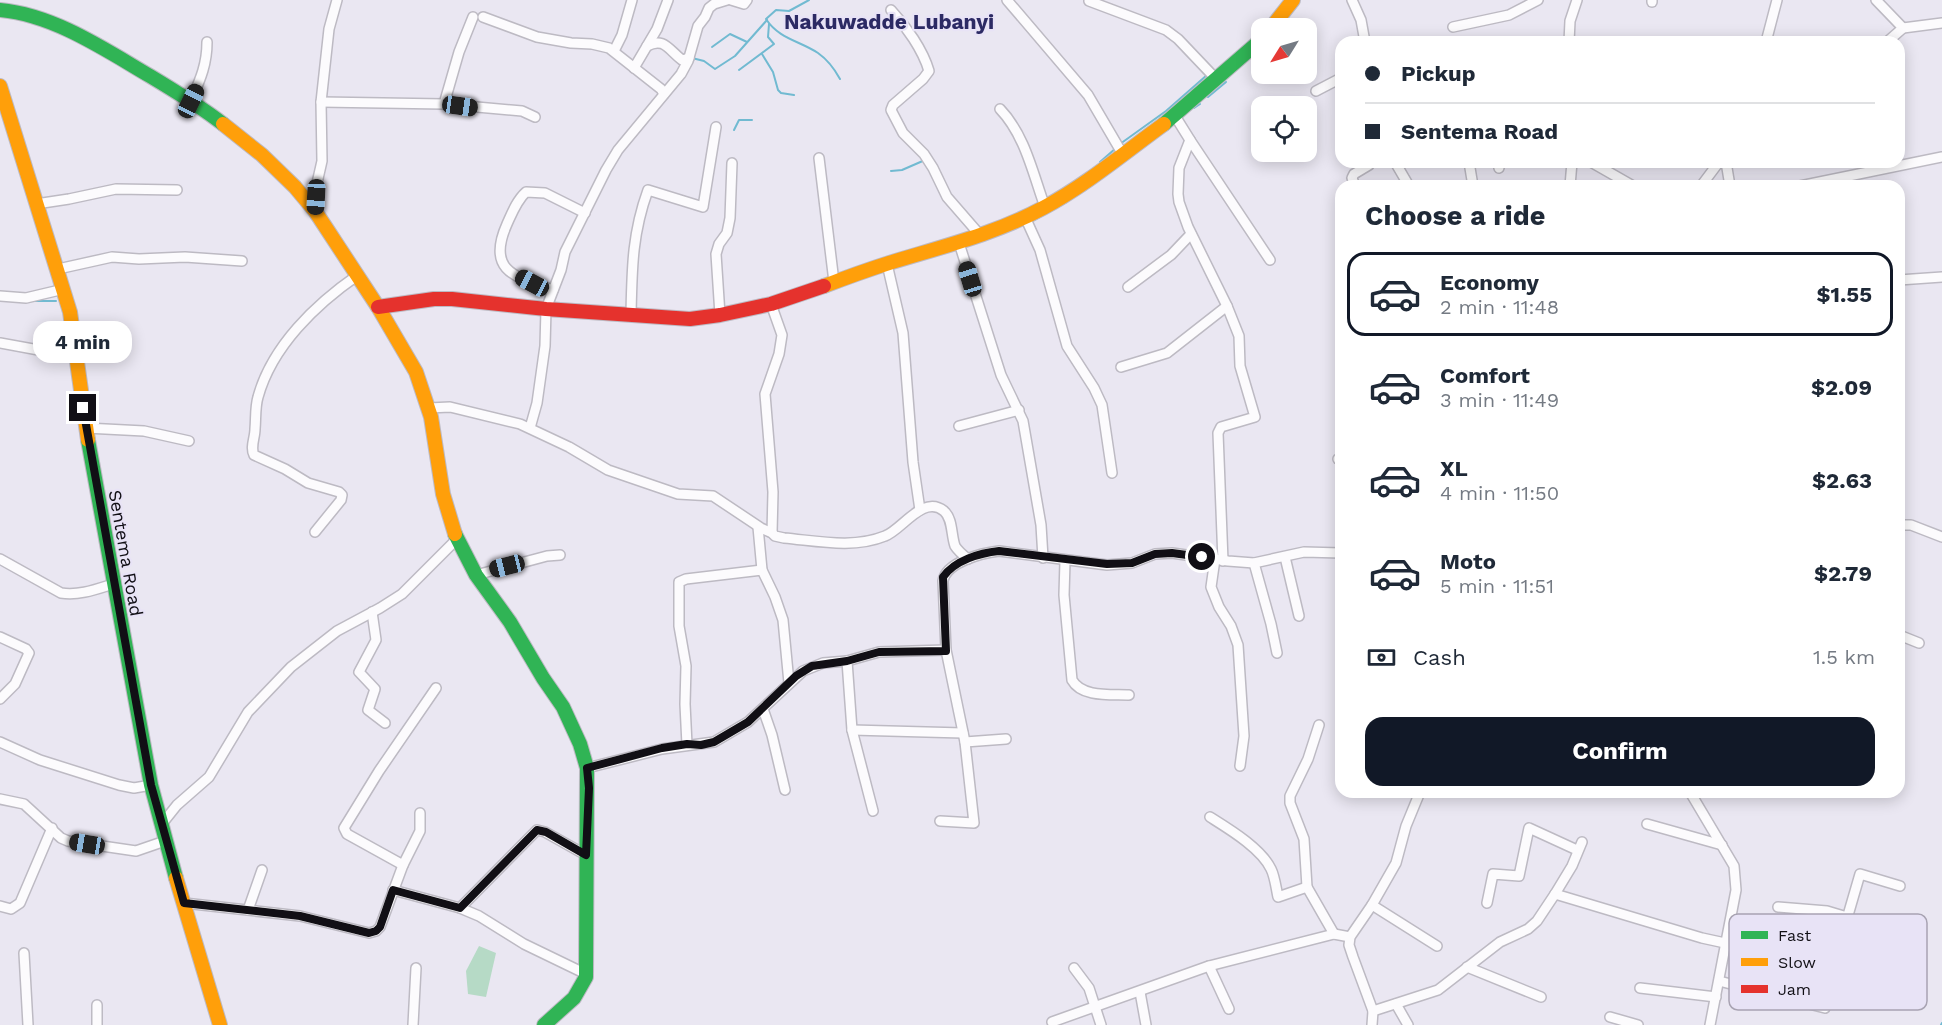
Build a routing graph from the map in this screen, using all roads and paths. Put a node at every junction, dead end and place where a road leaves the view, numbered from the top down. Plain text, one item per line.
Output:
1 (337, 0) edge
2 (632, 0) edge
3 (668, 0) edge
4 (729, 0) edge
5 (747, 0) edge
6 (1007, 0) edge
7 (1352, 0) edge
8 (1538, 0) edge
9 (1576, 0) edge
10 (1778, 0) edge
11 (1876, 0) edge
12 (1089, 1) edge
13 (1288, 2) edge
14 (0, 10) edge
15 (891, 10) dead end
16 (1278, 18) edge
17 (1942, 23) edge
18 (1453, 27) dead end
19 (1903, 28) junction
20 (1364, 36) edge
21 (1569, 36) edge
22 (1768, 36) edge
23 (1894, 36) edge
24 (207, 42) dead end
25 (647, 46) junction
26 (1251, 48) edge
27 (614, 51) junction
28 (689, 58) junction
29 (634, 68) junction
30 (1217, 80) junction
31 (1335, 81) edge
32 (0, 86) edge
33 (1316, 91) dead end
34 (664, 94) junction
35 (191, 101) junction
36 (321, 102) junction
37 (444, 104) junction
38 (1000, 109) dead end
39 (1175, 116) junction
40 (535, 117) dead end
41 (716, 128) dead end
42 (1190, 140) junction
43 (1122, 153) junction
44 (1942, 157) edge
45 (819, 158) dead end
46 (732, 163) dead end
47 (1905, 165) edge
48 (1365, 168) edge
49 (1602, 168) edge
50 (1888, 168) edge
51 (1353, 180) edge
52 (1623, 180) edge
53 (1829, 180) edge
54 (317, 183) junction
55 (295, 187) junction
56 (177, 190) dead end
57 (36, 204) junction
58 (1045, 207) junction
59 (315, 211) junction
60 (585, 213) junction
61 (1025, 217) junction
62 (1191, 234) junction
63 (980, 235) junction
64 (960, 243) junction
65 (1270, 260) dead end
66 (243, 261) dead end
67 (887, 264) junction
68 (58, 269) junction
69 (358, 275) junction
70 (1942, 277) edge
71 (1905, 280) edge
72 (834, 282) junction
73 (1128, 287) dead end
74 (64, 290) junction
75 (554, 290) junction
76 (0, 296) edge
77 (771, 304) junction
78 (1227, 306) junction
79 (378, 307) junction
80 (546, 309) junction
81 (631, 315) junction
82 (720, 315) junction
83 (0, 343) edge
84 (75, 349) junction
85 (1121, 367) dead end
86 (429, 408) junction
87 (1019, 410) junction
88 (959, 426) dead end
89 (86, 428) junction
90 (530, 428) junction
91 (189, 441) dead end
92 (1112, 473) dead end
93 (920, 510) junction
94 (1905, 525) edge
95 (758, 527) junction
96 (315, 532) dead end
97 (772, 533) junction
98 (1942, 537) edge
99 (457, 539) junction
100 (1335, 553) edge
101 (560, 555) dead end
102 (1284, 557) junction
103 (1043, 558) junction
104 (0, 559) edge
105 (968, 559) junction
106 (1219, 560) junction
107 (1065, 561) junction
108 (1254, 563) junction
109 (762, 570) junction
110 (476, 575) junction
111 (113, 584) junction
112 (372, 612) junction
113 (1299, 616) dead end
114 (0, 636) edge
115 (1905, 637) edge
116 (1919, 643) dead end
117 (946, 651) junction
118 (1277, 653) dead end
119 (847, 661) junction
120 (789, 682) junction
121 (436, 688) dead end
122 (1129, 695) dead end
123 (0, 699) edge
124 (763, 709) junction
125 (385, 723) dead end
126 (1319, 725) dead end
127 (852, 730) junction
128 (964, 737) junction
129 (1006, 739) dead end
130 (0, 742) edge
131 (687, 744) junction
132 (1240, 766) dead end
133 (587, 768) junction
134 (151, 785) junction
135 (785, 790) dead end
136 (1418, 798) edge
137 (1694, 798) edge
138 (0, 799) edge
139 (873, 811) dead end
140 (420, 813) dead end
141 (1210, 817) dead end
142 (940, 821) dead end
143 (1647, 824) dead end
144 (161, 825) junction
145 (52, 828) junction
146 (165, 841) junction
147 (1722, 845) junction
148 (586, 855) junction
149 (403, 865) junction
150 (262, 870) dead end
151 (1900, 886) dead end
152 (1307, 887) junction
153 (393, 890) junction
154 (1555, 894) junction
155 (184, 903) junction
156 (1487, 903) dead end
157 (1372, 905) junction
158 (0, 906) edge
159 (1778, 907) dead end
160 (460, 908) junction
161 (248, 910) junction
162 (1731, 914) edge
163 (1837, 914) edge
164 (1848, 914) edge
165 (1729, 924) edge
166 (1334, 934) junction
167 (1350, 937) junction
168 (1725, 943) junction
169 (1729, 943) edge
170 (1437, 946) dead end
171 (24, 953) dead end
172 (1209, 966) junction
173 (1467, 967) junction
174 (417, 968) dead end
175 (1074, 968) dead end
176 (586, 974) junction
177 (1719, 981) junction
178 (1729, 984) edge
179 (1640, 988) dead end
180 (1140, 992) junction
181 (1541, 997) dead end
182 (1716, 997) junction
183 (1396, 1004) junction
184 (97, 1005) dead end
185 (1096, 1006) junction
186 (1229, 1010) dead end
187 (1373, 1011) junction
188 (1610, 1017) dead end
189 (1052, 1022) dead end
190 (28, 1025) edge
191 (97, 1025) edge
192 (220, 1025) edge
193 (412, 1025) edge
194 (544, 1025) edge
195 (1101, 1025) edge
196 (1146, 1025) edge
197 (1372, 1025) edge
198 (1408, 1025) edge
199 (1638, 1025) edge
200 (1710, 1025) edge

1 - 36 street
2 - 27 street
3 - 25 street
4 - 5 street
4 - 28 street
6 - 43 street
7 - 20 street
8 - 18 street
9 - 21 street
10 - 22 street
11 - 19 street
12 - 30 street
13 - 16 street
14 - 35 street
15 - 63 street
17 - 19 street
19 - 23 street
24 - 35 street
25 - 28 street
25 - 29 street
26 - 30 street
27 - 29 street
27 - 37 street
28 - 34 street
29 - 34 street
30 - 39 street
31 - 33 street
32 - 57 street, Sentema Road
34 - 60 street
35 - 55 street
36 - 37 street
36 - 54 street
37 - 40 street
38 - 58 street
39 - 42 street
39 - 43 street
41 - 81 street
42 - 62 street
42 - 65 street
43 - 58 street
44 - 47 street
45 - 72 street
46 - 82 street
48 - 51 street
49 - 52 street
50 - 53 street
54 - 55 street
54 - 59 street
55 - 59 street
56 - 57 street
57 - 68 street, Sentema Road
58 - 61 street
59 - 69 street
60 - 75 street
60 - 75 street
61 - 63 street
61 - 92 street
62 - 73 street
62 - 78 street
63 - 64 street
64 - 67 street
64 - 87 street
66 - 68 street
67 - 72 street
67 - 93 street
68 - 74 street, Sentema Road
69 - 79 street
69 - 96 street
70 - 71 street
72 - 77 street
74 - 76 street
74 - 84 street, Sentema Road
75 - 80 street
77 - 82 street
77 - 97 street
78 - 85 street
78 - 106 street
79 - 80 street
79 - 86 street
80 - 81 street
80 - 90 street
81 - 82 street
83 - 84 street
84 - 89 street, Sentema Road
86 - 90 street
86 - 99 street
87 - 88 street
87 - 103 street
89 - 91 street
89 - 111 street, Sentema Road
90 - 95 street
93 - 97 street
93 - 105 street
94 - 98 street
95 - 97 street
95 - 109 street
99 - 110 street
99 - 112 street
100 - 102 street
101 - 110 street
102 - 108 street
102 - 113 street
103 - 105 street
103 - 107 street
104 - 111 street
105 - 117 street
106 - 107 street
106 - 108 street
106 - 132 street
107 - 122 street
108 - 118 street
109 - 120 street
109 - 131 street
110 - 133 street
111 - 134 street, Sentema Road
112 - 125 street
112 - 144 street
114 - 123 street
115 - 116 street
117 - 119 street
117 - 128 street
119 - 120 street
119 - 127 street
120 - 124 street
121 - 149 street
124 - 131 street
124 - 135 street
126 - 152 street
127 - 128 street
127 - 139 street
128 - 129 street
128 - 142 street
130 - 134 street
131 - 133 street
133 - 148 street
134 - 144 street, Sentema Road
136 - 157 street
137 - 147 street
138 - 145 street
140 - 149 street
141 - 152 street
143 - 147 street
144 - 146 street, Sentema Road
145 - 146 street
145 - 158 street
146 - 155 street, Sentema Road
147 - 162 street
148 - 160 street
148 - 176 street
149 - 153 street
150 - 161 street
151 - 164 street
152 - 166 street
153 - 160 street
153 - 161 street
154 - 156 street
154 - 168 street
154 - 173 street
155 - 161 street
155 - 192 street, Sentema Road
157 - 167 street
157 - 170 street
159 - 163 street
160 - 176 street
165 - 168 street
166 - 167 street
166 - 172 street
167 - 187 street
168 - 169 street
168 - 177 street
171 - 190 street
172 - 180 street
172 - 186 street
173 - 181 street
173 - 183 street
174 - 193 street
175 - 185 street
176 - 194 street
177 - 178 street
177 - 182 street
179 - 182 street
180 - 185 street
180 - 196 street
182 - 200 street
183 - 187 street
183 - 198 street
184 - 191 street
185 - 189 street
185 - 195 street
187 - 197 street
188 - 199 street

